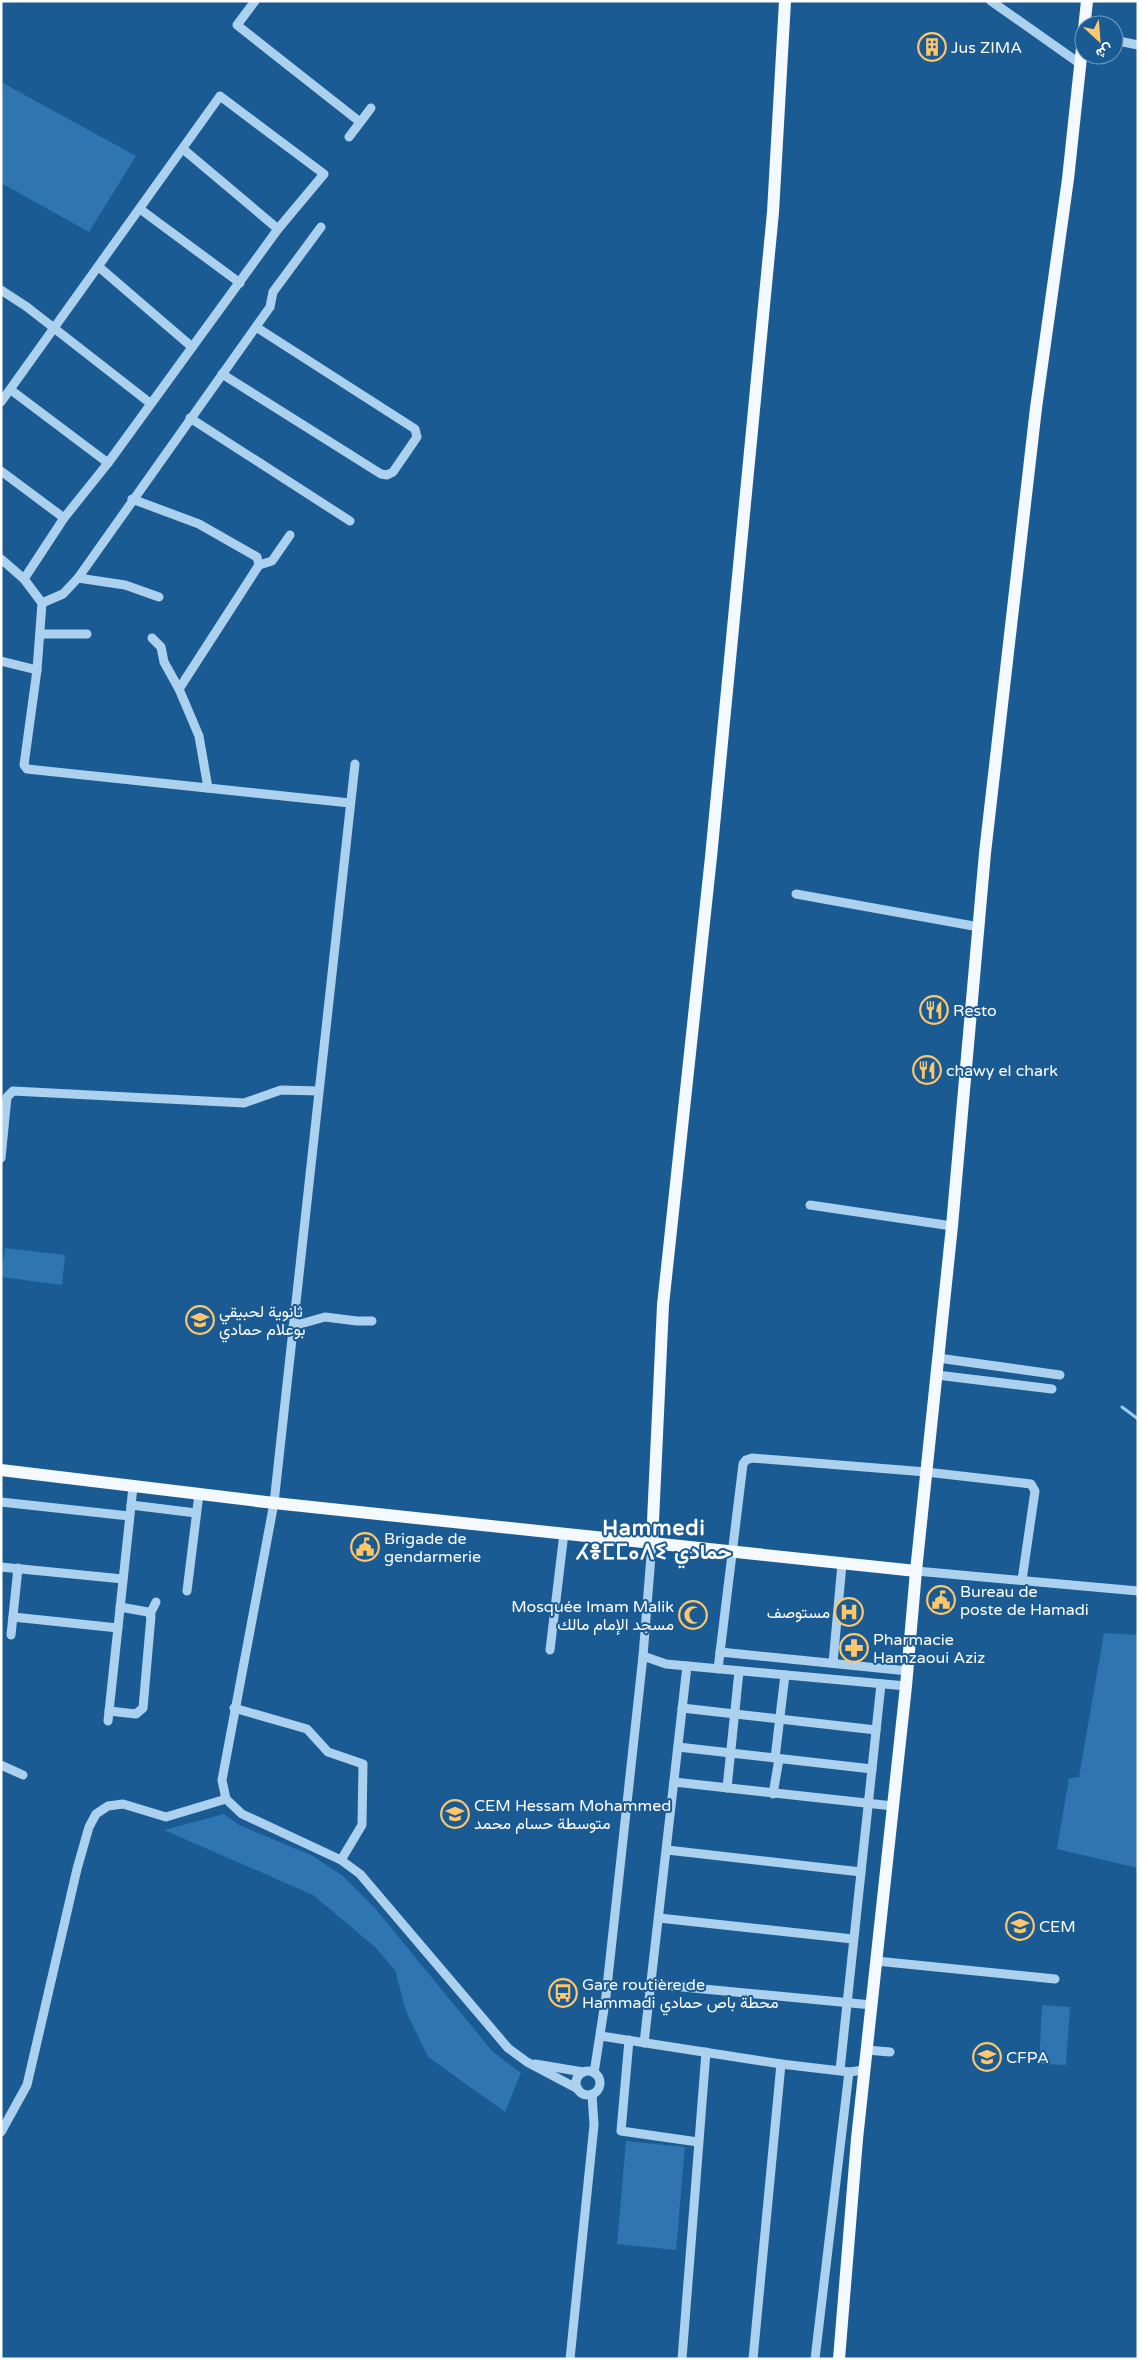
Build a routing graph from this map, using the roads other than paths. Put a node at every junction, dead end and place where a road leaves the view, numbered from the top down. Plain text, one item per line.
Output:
1 (255, 1) edge
2 (784, 1) edge
3 (991, 1) edge
4 (1087, 1) edge
5 (1085, 15) edge
6 (1124, 42) edge
7 (1138, 45) edge
8 (1074, 59) edge
9 (1079, 65) edge
10 (371, 108) dead end
11 (360, 122) junction
12 (349, 136) dead end
13 (182, 149) junction
14 (140, 209) junction
15 (322, 227) dead end
16 (278, 229) junction
17 (99, 267) junction
18 (240, 283) junction
19 (1, 290) edge
20 (256, 327) junction
21 (55, 329) junction
22 (192, 347) junction
23 (222, 374) junction
24 (11, 390) junction
25 (1, 402) edge
26 (150, 403) junction
27 (190, 418) junction
28 (108, 463) junction
29 (1, 471) edge
30 (132, 499) junction
31 (64, 518) junction
32 (350, 521) dead end
33 (290, 534) dead end
34 (1, 560) edge
35 (258, 561) junction
36 (78, 578) junction
37 (24, 579) junction
38 (159, 597) dead end
39 (42, 603) junction
40 (40, 634) junction
41 (87, 634) dead end
42 (152, 638) dead end
43 (1, 661) edge
44 (37, 670) junction
45 (179, 690) junction
46 (355, 764) dead end
47 (208, 788) junction
48 (350, 803) junction
49 (796, 894) dead end
50 (978, 927) junction
51 (318, 1091) junction
52 (1, 1158) edge
53 (810, 1205) dead end
54 (952, 1226) junction
55 (372, 1321) dead end
56 (293, 1326) junction
57 (938, 1358) junction
58 (937, 1375) junction
59 (1060, 1375) dead end
60 (1052, 1389) dead end
61 (3, 1469) edge
62 (926, 1472) junction
63 (132, 1487) junction
64 (199, 1494) junction
65 (1, 1502) edge
66 (274, 1503) junction
67 (131, 1505) junction
68 (196, 1513) junction
69 (130, 1516) junction
70 (564, 1533) junction
71 (652, 1544) junction
72 (734, 1552) junction
73 (842, 1564) junction
74 (1, 1566) edge
75 (18, 1568) junction
76 (916, 1572) junction
77 (123, 1579) junction
78 (1022, 1580) junction
79 (187, 1591) dead end
80 (1138, 1592) edge
81 (156, 1602) dead end
82 (120, 1607) junction
83 (150, 1614) junction
84 (13, 1617) junction
85 (118, 1628) junction
86 (11, 1635) dead end
87 (550, 1650) dead end
88 (720, 1652) junction
89 (643, 1656) junction
90 (833, 1663) junction
91 (687, 1666) junction
92 (718, 1669) junction
93 (739, 1671) junction
94 (908, 1671) junction
95 (785, 1675) junction
96 (882, 1684) junction
97 (906, 1686) junction
98 (234, 1708) junction
99 (682, 1708) junction
100 (109, 1711) junction
101 (734, 1714) junction
102 (779, 1719) junction
103 (108, 1722) dead end
104 (876, 1730) junction
105 (678, 1747) junction
106 (730, 1753) junction
107 (777, 1759) junction
108 (1, 1765) edge
109 (872, 1769) junction
110 (23, 1774) dead end
111 (674, 1782) junction
112 (727, 1788) junction
113 (773, 1794) junction
114 (226, 1799) junction
115 (868, 1803) junction
116 (893, 1806) junction
117 (666, 1850) junction
118 (341, 1860) junction
119 (861, 1872) junction
120 (659, 1918) junction
121 (853, 1939) junction
122 (876, 1961) junction
123 (1056, 1979) dead end
124 (651, 1984) junction
125 (847, 2003) junction
126 (872, 2005) junction
127 (601, 2036) junction
128 (628, 2040) junction
129 (644, 2043) junction
130 (867, 2050) junction
131 (706, 2052) junction
132 (890, 2052) dead end
133 (527, 2062) junction
134 (781, 2064) junction
135 (864, 2070) junction
136 (844, 2071) junction
137 (583, 2072) junction
138 (594, 2073) junction
139 (578, 2089) junction
140 (592, 2094) junction
141 (1, 2132) edge
142 (698, 2142) junction
143 (570, 2359) edge
144 (682, 2359) edge
145 (753, 2359) edge
146 (815, 2359) edge
147 (839, 2359) edge

1 - 11 street
2 - 71 main road
3 - 8 street
4 - 5 main road
6 - 7 street
9 - 50 main road
10 - 11 street
11 - 12 street
13 - 14 street
13 - 16 street
13 - 16 street
14 - 17 street
14 - 18 street
15 - 20 street
16 - 18 street
17 - 21 street
17 - 22 street
18 - 22 street
19 - 21 street
20 - 23 street
20 - 23 street
21 - 24 street
21 - 26 street
22 - 26 street
23 - 27 street
24 - 25 street
24 - 28 street
26 - 28 street
27 - 30 street
27 - 32 street
28 - 31 street
29 - 31 street
30 - 35 street
30 - 36 street
31 - 37 street
33 - 35 street
34 - 37 street
35 - 45 street
36 - 38 street
36 - 39 street
37 - 39 street
39 - 40 street
40 - 41 street
40 - 44 street
42 - 45 street
43 - 44 street
44 - 47 street
45 - 47 street
46 - 48 street
47 - 48 street
48 - 51 street
49 - 50 street
50 - 54 main road
51 - 52 street
51 - 56 street
53 - 54 street
54 - 57 main road
55 - 56 street
56 - 66 street
57 - 58 main road
57 - 59 street
58 - 60 street
58 - 62 main road
61 - 63 main road
62 - 72 street
62 - 76 main road
62 - 78 street
63 - 64 main road
63 - 67 street
64 - 66 main road
64 - 68 street
65 - 69 street
66 - 70 main road
66 - 98 street
67 - 68 street
67 - 69 street
68 - 79 street
69 - 77 street
70 - 71 main road
70 - 87 street
71 - 72 main road
71 - 89 street
72 - 73 main road
72 - 88 street
73 - 76 main road
73 - 90 street
74 - 75 street
75 - 77 street
75 - 84 street
76 - 78 street
76 - 94 main road
77 - 82 street
78 - 80 street
81 - 83 street
82 - 83 street
82 - 85 street
83 - 100 street
84 - 85 street
84 - 86 street
85 - 100 street
88 - 90 street
88 - 92 street
89 - 91 street
89 - 127 street
90 - 94 street
91 - 92 street
91 - 99 street
92 - 93 street
93 - 95 street
93 - 101 street
94 - 97 main road
95 - 96 street
95 - 102 street
96 - 97 street
96 - 104 street
97 - 116 main road
98 - 114 street
98 - 118 street
99 - 101 street
99 - 105 street
100 - 103 street
101 - 102 street
101 - 106 street
102 - 104 street
102 - 107 street
104 - 109 street
105 - 106 street
105 - 111 street
106 - 107 street
106 - 112 street
107 - 109 street
107 - 113 street
108 - 110 street
109 - 115 street
111 - 112 street
111 - 117 street
112 - 113 street
113 - 115 street
114 - 118 street
114 - 141 street
115 - 116 street
115 - 119 street
116 - 122 main road
117 - 119 street
117 - 120 street
118 - 133 street
119 - 121 street
120 - 121 street
120 - 124 street
121 - 125 street
122 - 123 street
122 - 126 main road
124 - 125 street
124 - 129 street
125 - 126 street
125 - 136 street
126 - 130 main road
127 - 128 street
127 - 138 street
128 - 129 street
128 - 142 street
129 - 131 street
130 - 132 street
130 - 135 main road
131 - 134 street
131 - 142 street
133 - 137 street
133 - 139 street
134 - 136 street
134 - 145 street
135 - 136 street
135 - 147 main road
136 - 146 street
137 - 138 street
137 - 139 street
138 - 140 street
139 - 140 street
140 - 143 street
142 - 144 street

